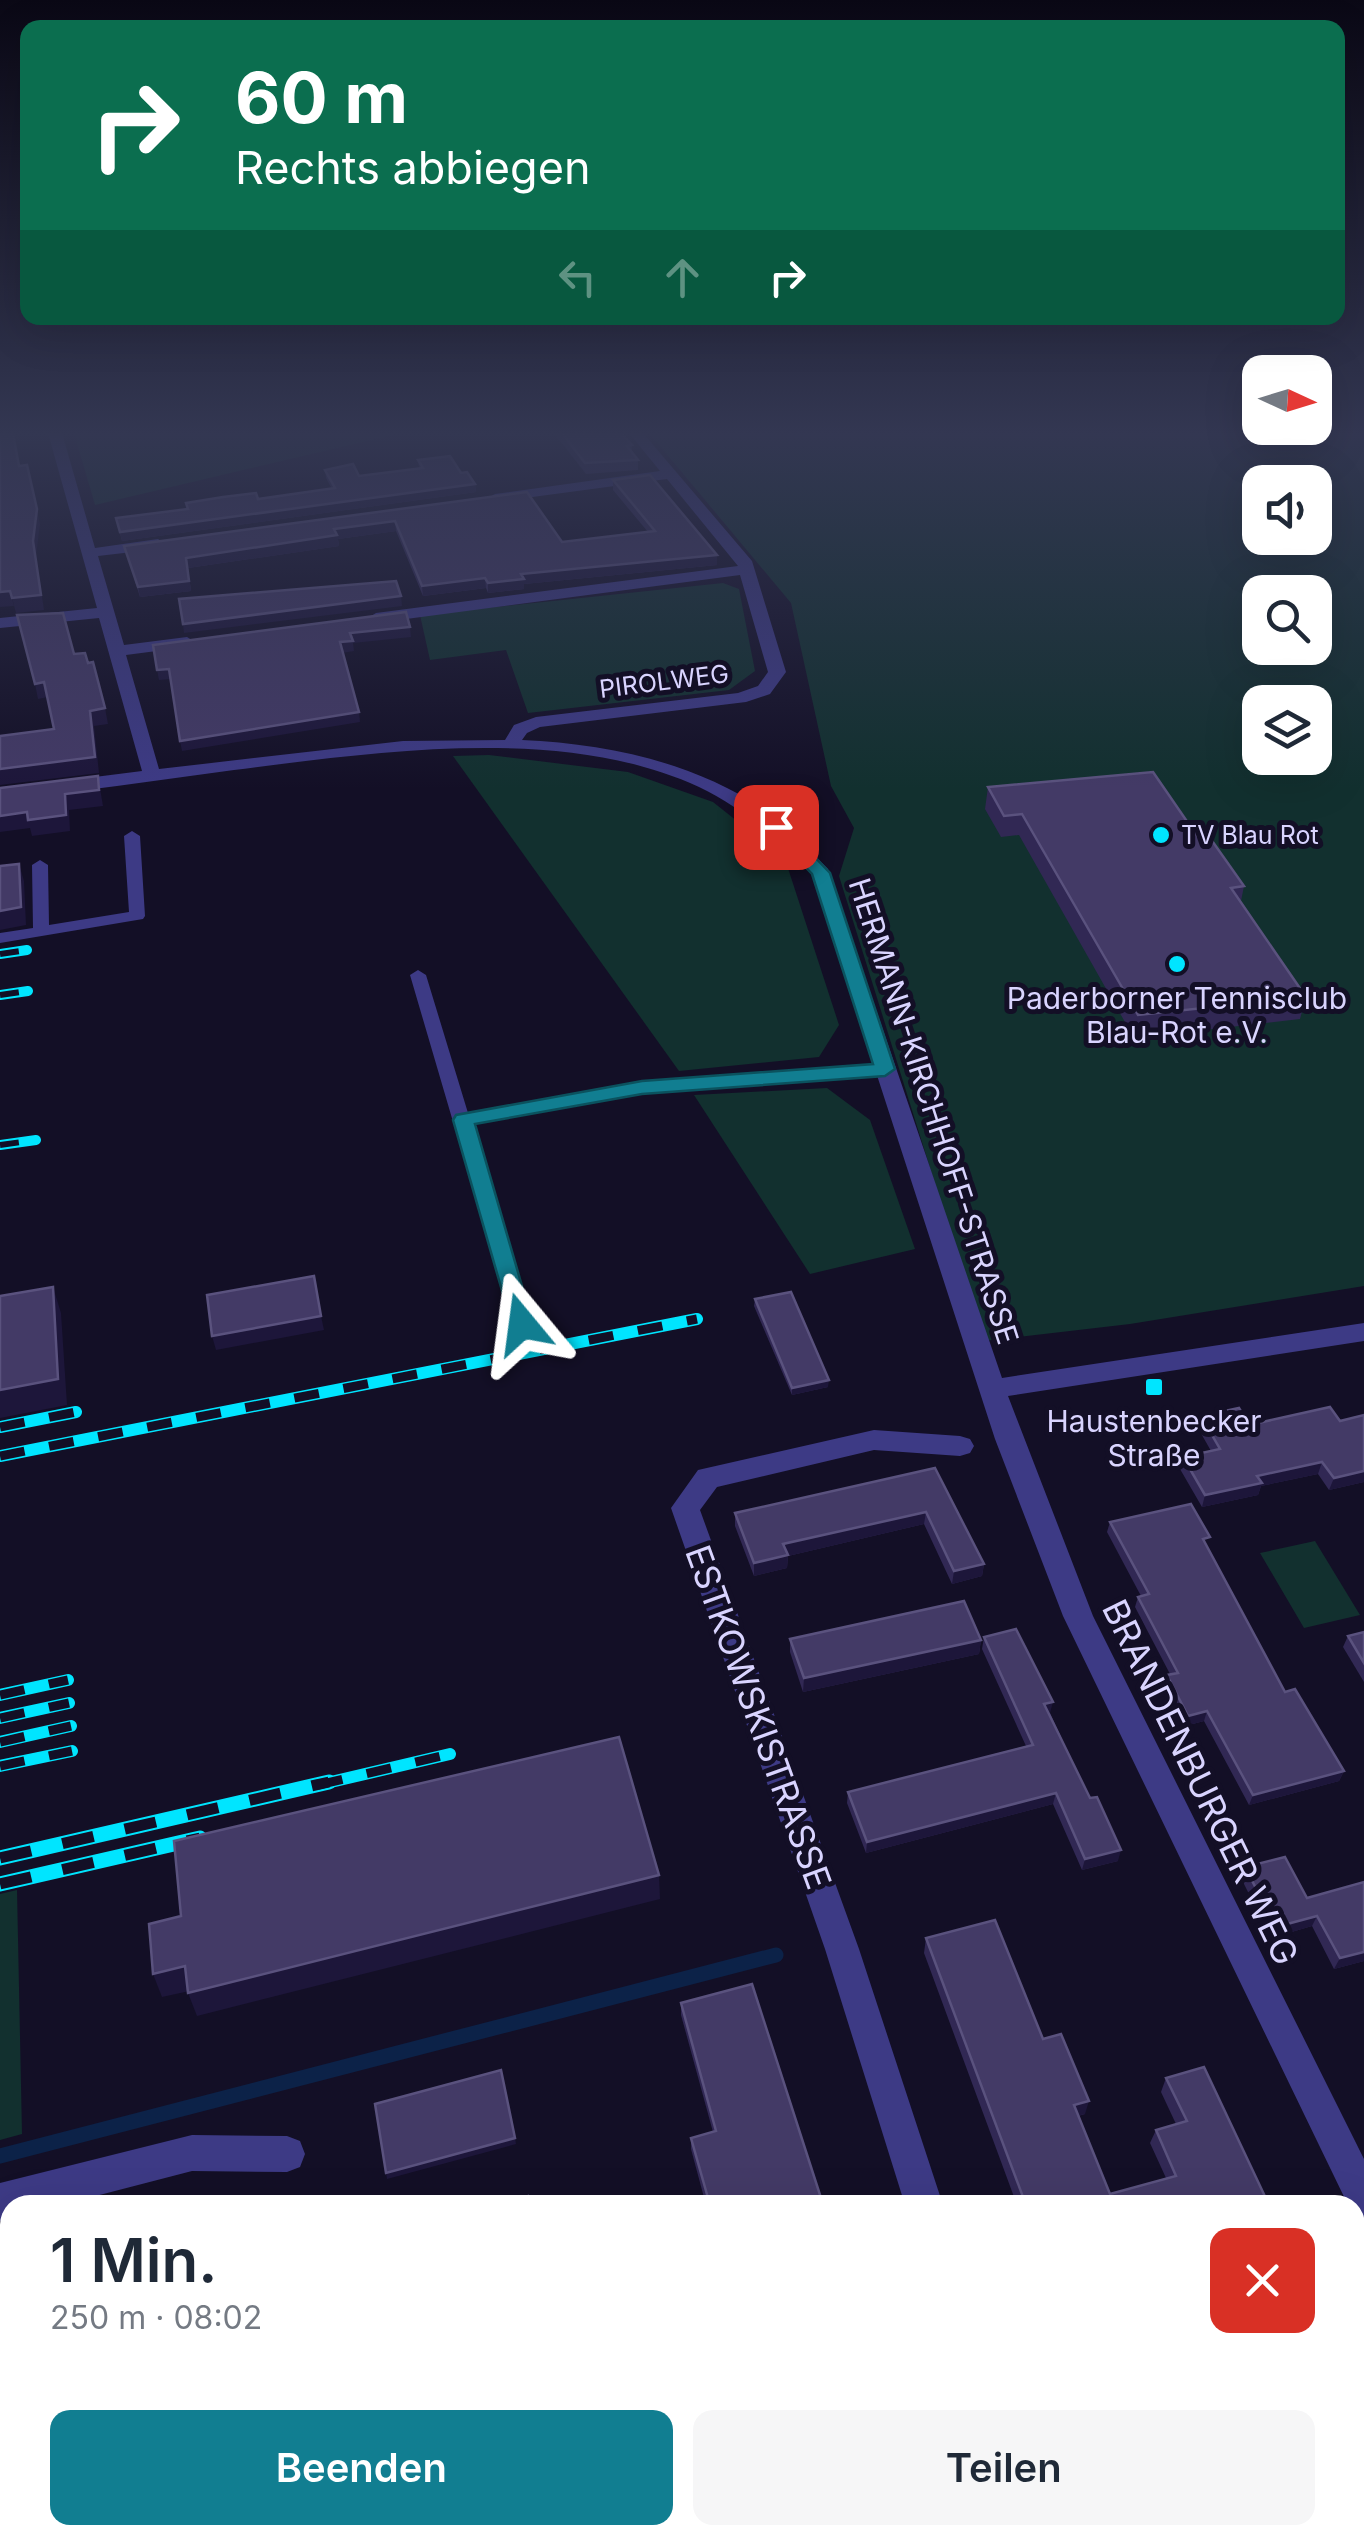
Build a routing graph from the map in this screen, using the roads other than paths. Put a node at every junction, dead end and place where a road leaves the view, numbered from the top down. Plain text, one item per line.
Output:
1 (105, 552) edge
2 (734, 552) edge
3 (89, 554) joint
4 (748, 569) junction
5 (106, 612) junction
6 (354, 620) edge
7 (0, 623) edge
8 (196, 641) edge
9 (118, 651) junction
10 (513, 742) junction
11 (152, 775) junction
12 (0, 795) edge
13 (132, 836) dead end
14 (40, 865) dead end
15 (41, 931) junction
16 (0, 938) edge
17 (418, 975) dead end
18 (885, 1069) junction
19 (463, 1120) junction
20 (522, 1324) dead end
21 (1364, 1332) edge
22 (993, 1389) junction
23 (960, 1446) dead end
24 (287, 2154) dead end
25 (27, 2195) edge
26 (921, 2195) edge
27 (1363, 2195) edge

1 - 3 street
2 - 4 street, PIROLWEG
3 - 5 street
4 - 6 street
4 - 10 street, PIROLWEG
5 - 7 street
5 - 9 street
8 - 9 street
9 - 11 street
10 - 11 street, HERMANN-KIRCHHOFF-STRASSE
10 - 18 street, HERMANN-KIRCHHOFF-STRASSE
11 - 12 street, HERMANN-KIRCHHOFF-STRASSE
13 - 15 lane
14 - 15 lane
15 - 16 lane
17 - 19 lane
18 - 19 lane
18 - 22 street, HERMANN-KIRCHHOFF-STRASSE
19 - 20 lane
21 - 22 street
22 - 27 street, BRANDENBURGER WEG
23 - 26 street, ESTKOWSKISTRASSE
24 - 25 street

